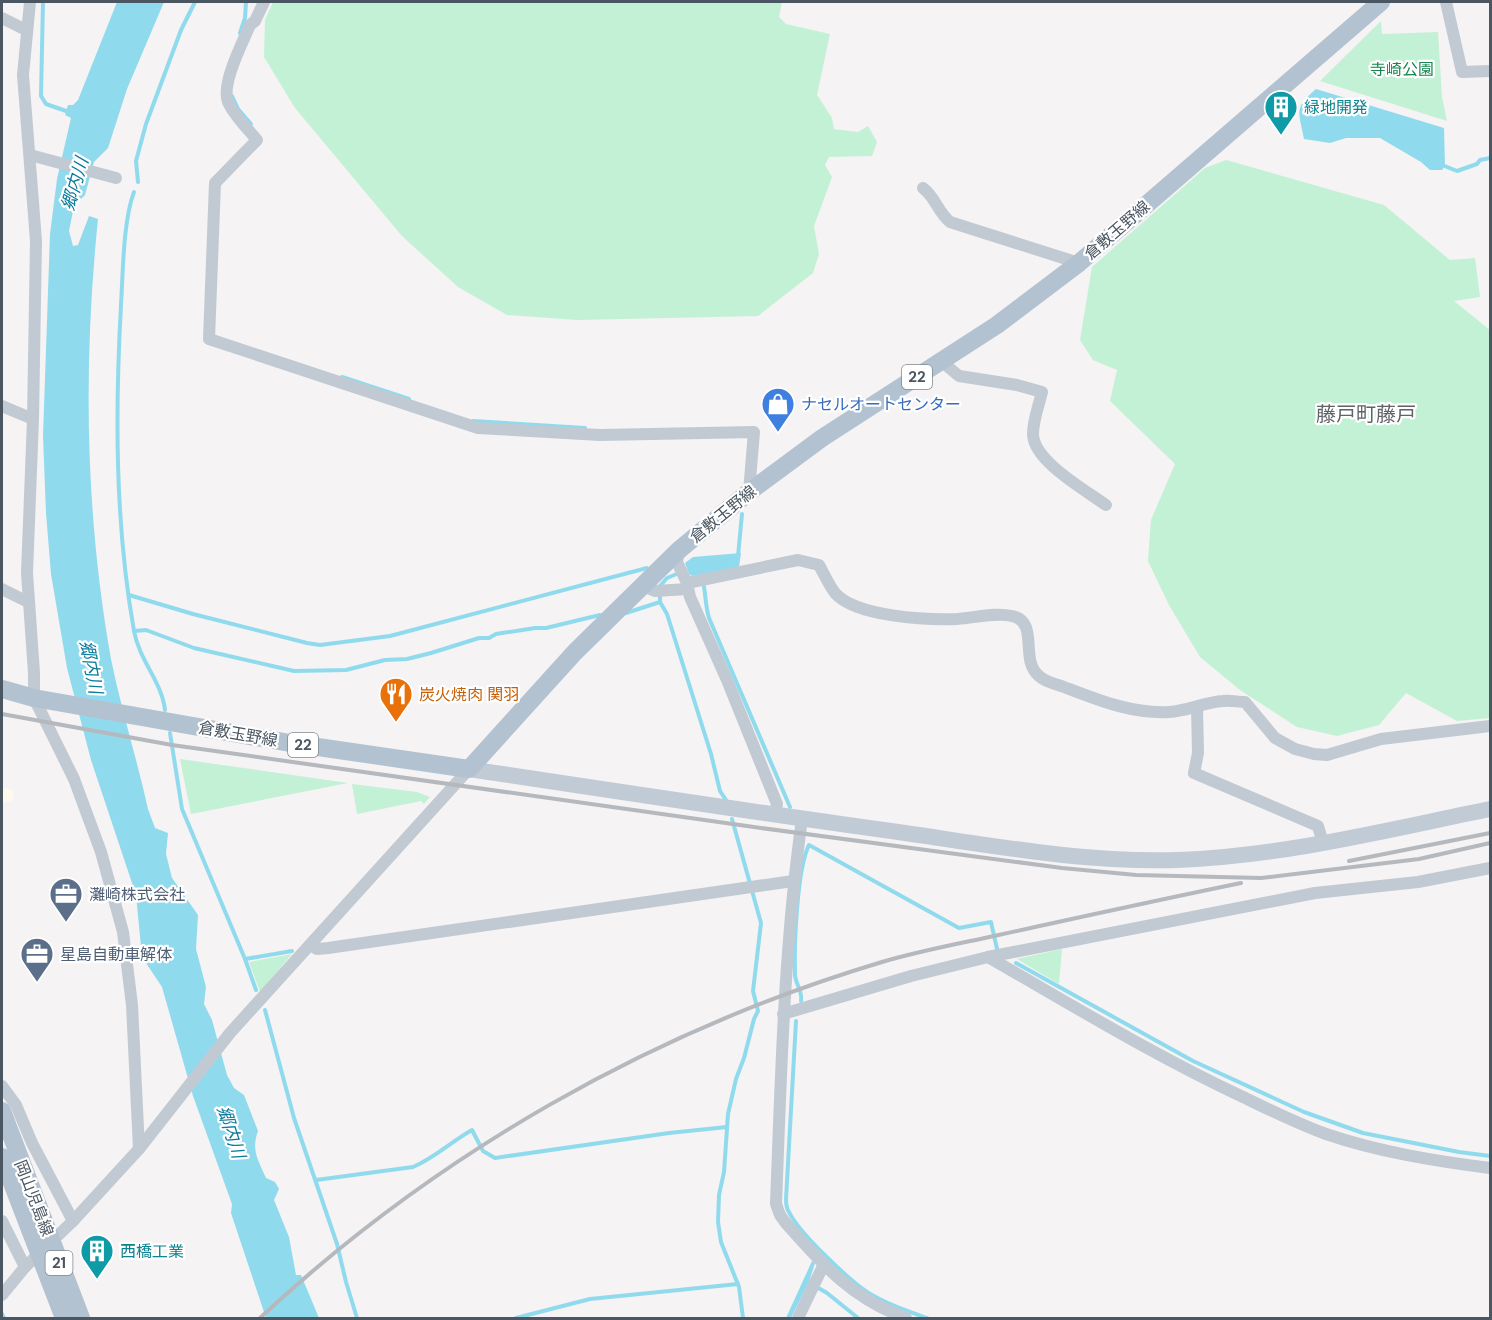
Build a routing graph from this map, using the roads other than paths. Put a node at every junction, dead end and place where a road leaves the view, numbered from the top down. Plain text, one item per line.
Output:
1 (30, 2) edge
2 (264, 2) edge
3 (1446, 2) edge
4 (1372, 5) edge
5 (2, 18) edge
6 (27, 30) junction
7 (1491, 71) edge
8 (37, 157) junction
9 (116, 178) dead end
10 (923, 188) dead end
11 (1079, 263) junction
12 (941, 361) junction
13 (2, 406) edge
14 (33, 419) junction
15 (749, 492) junction
16 (1106, 505) dead end
17 (683, 573) junction
18 (2, 589) edge
19 (654, 589) junction
20 (28, 602) junction
21 (2, 689) edge
22 (40, 699) junction
23 (1197, 708) junction
24 (1491, 726) edge
25 (469, 769) junction
26 (1491, 809) edge
27 (775, 815) junction
28 (802, 819) junction
29 (1323, 843) junction
30 (1491, 868) edge
31 (793, 881) junction
32 (311, 945) junction
33 (988, 957) junction
34 (783, 1014) junction
35 (2, 1086) edge
36 (2, 1111) edge
37 (139, 1149) junction
38 (2, 1157) edge
39 (1491, 1168) edge
40 (30, 1210) junction
41 (2, 1221) edge
42 (73, 1221) junction
43 (818, 1260) junction
44 (25, 1267) junction
45 (2, 1296) edge
46 (64, 1318) edge
47 (81, 1318) edge
48 (798, 1318) edge
49 (906, 1318) edge

1 - 6 street
2 - 15 street
3 - 7 street
4 - 11 main road, 倉敷玉野線 / 22
5 - 6 street
6 - 8 street
8 - 9 street
8 - 14 street
10 - 11 street
11 - 12 main road, 倉敷玉野線 / 22
12 - 15 main road, 倉敷玉野線 / 22
12 - 16 street
13 - 14 street
14 - 20 street
15 - 17 main road, 倉敷玉野線 / 22
17 - 19 main road, 倉敷玉野線 / 22
17 - 19 street
17 - 23 street
17 - 27 street
18 - 20 street
19 - 25 main road, 倉敷玉野線 / 22
20 - 22 street
21 - 22 main road, 倉敷玉野線 / 22
22 - 25 main road, 倉敷玉野線 / 22
22 - 37 street
23 - 24 street
23 - 29 street
25 - 27 street
25 - 32 street
26 - 29 street
27 - 28 street
28 - 29 street
28 - 31 street
30 - 33 street
31 - 32 street
31 - 34 street
32 - 37 street
33 - 34 street
33 - 39 street
34 - 43 street
35 - 42 street
36 - 40 main road, 岡山児島線 / 21
37 - 42 street
38 - 40 main road, 岡山児島線 / 21
40 - 46 main road, 岡山児島線 / 21
40 - 47 main road, 岡山児島線 / 21
41 - 44 street
42 - 44 street
43 - 48 street
43 - 49 street
44 - 45 street

